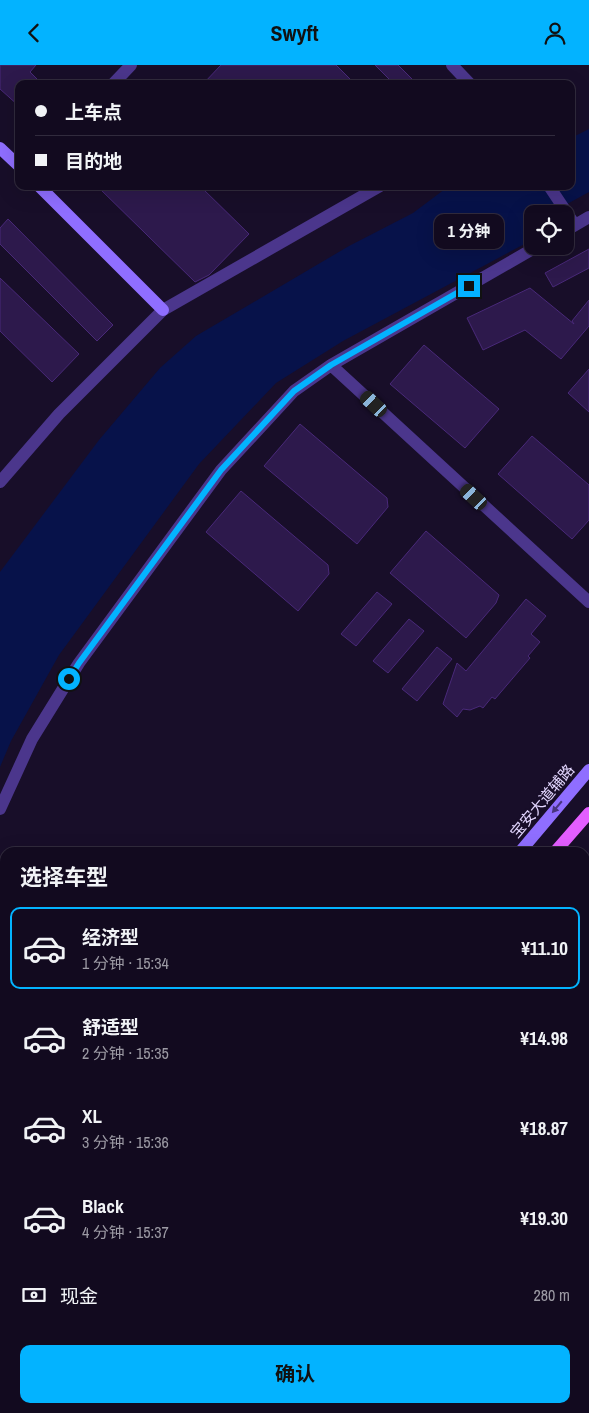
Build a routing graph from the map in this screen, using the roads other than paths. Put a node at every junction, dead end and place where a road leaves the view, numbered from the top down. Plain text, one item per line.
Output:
1 (131, 65) edge
2 (452, 65) edge
3 (116, 80) edge
4 (466, 80) edge
5 (0, 148) edge
6 (15, 162) edge
7 (43, 190) edge
8 (373, 190) edge
9 (551, 190) edge
10 (558, 205) edge
11 (589, 217) edge
12 (574, 226) edge
13 (524, 254) edge
14 (162, 310) junction
15 (331, 365) junction
16 (0, 482) edge
17 (589, 602) edge
18 (589, 770) edge
19 (0, 809) edge
20 (589, 813) edge
21 (524, 847) edge
22 (559, 847) edge

1 - 3 street
2 - 4 street
5 - 6 street
7 - 14 street
8 - 14 street
9 - 10 street
11 - 12 street
13 - 15 street
14 - 16 street
15 - 17 street
15 - 19 street
18 -> 21 street, 宝安大道辅路
20 - 22 main road

